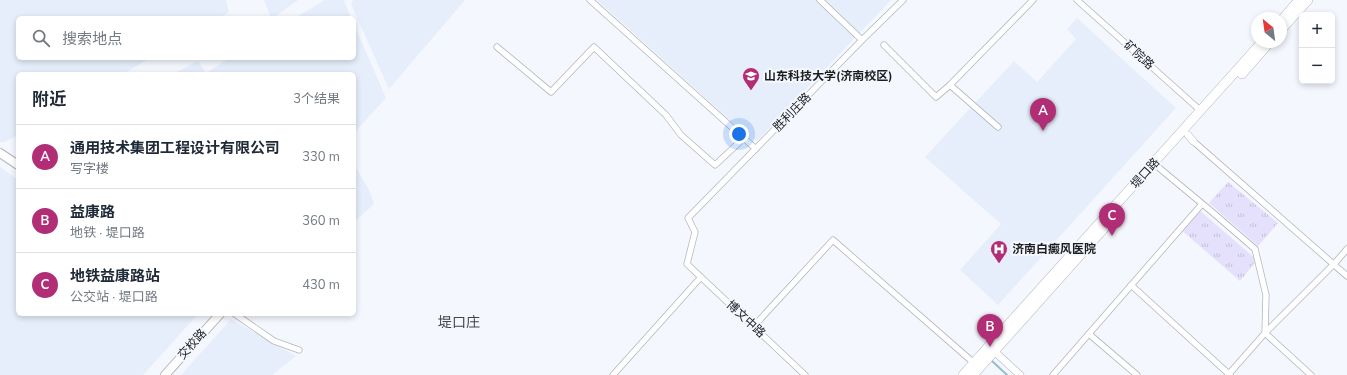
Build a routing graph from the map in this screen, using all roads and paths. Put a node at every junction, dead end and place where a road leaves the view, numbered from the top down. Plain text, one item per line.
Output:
1 (590, 0) edge
2 (820, 0) edge
3 (903, 0) edge
4 (1034, 0) edge
5 (1077, 0) edge
6 (1299, 0) edge
7 (1308, 0) edge
8 (1287, 13) edge
9 (1287, 23) edge
10 (862, 40) junction
11 (884, 45) dead end
12 (497, 47) dead end
13 (1257, 48) edge
14 (1265, 48) edge
15 (950, 85) junction
16 (1201, 111) junction
17 (998, 127) dead end
18 (744, 138) junction
19 (1190, 138) junction
20 (756, 149) junction
21 (0, 153) edge
22 (16, 164) edge
23 (1158, 167) junction
24 (1202, 204) junction
25 (1347, 249) edge
26 (687, 264) joint
27 (1335, 264) junction
28 (1347, 276) edge
29 (701, 277) junction
30 (1131, 285) junction
31 (218, 316) edge
32 (238, 316) edge
33 (754, 326) junction
34 (1265, 333) junction
35 (1089, 334) junction
36 (298, 350) dead end
37 (994, 351) junction
38 (974, 363) junction
39 (165, 375) edge
40 (613, 375) edge
41 (805, 375) edge
42 (963, 375) edge
43 (973, 375) edge
44 (1020, 375) edge
45 (1053, 375) edge
46 (1137, 375) edge
47 (1229, 375) edge
48 (1311, 375) edge

1 - 18 street
2 - 10 street
3 - 10 street, 胜利庄路
4 - 15 street
5 - 16 street, 矿院路
6 - 8 main road
7 - 9 main road
10 - 20 street, 胜利庄路
11 - 15 street
12 - 18 street
13 - 16 main road, 堤口路
14 - 19 main road, 堤口路
15 - 17 street
16 - 38 main road, 堤口路
18 - 20 street
19 - 23 main road, 堤口路
19 - 27 street
20 - 26 street, 胜利庄路
21 - 22 main road
23 - 24 street
23 - 37 main road, 堤口路
24 - 30 street
24 - 34 street
25 - 27 street
26 - 29 street, 博文中路
27 - 28 street
27 - 34 street
29 - 33 street, 博文中路
29 - 40 street
30 - 35 street
30 - 47 street
31 - 39 main road, 交校路
32 - 36 street
33 - 38 street
33 - 41 street, 博文中路
34 - 47 street
34 - 48 street
35 - 45 street
35 - 46 street
37 - 43 main road, 堤口路
37 - 44 street
38 - 42 main road, 堤口路

